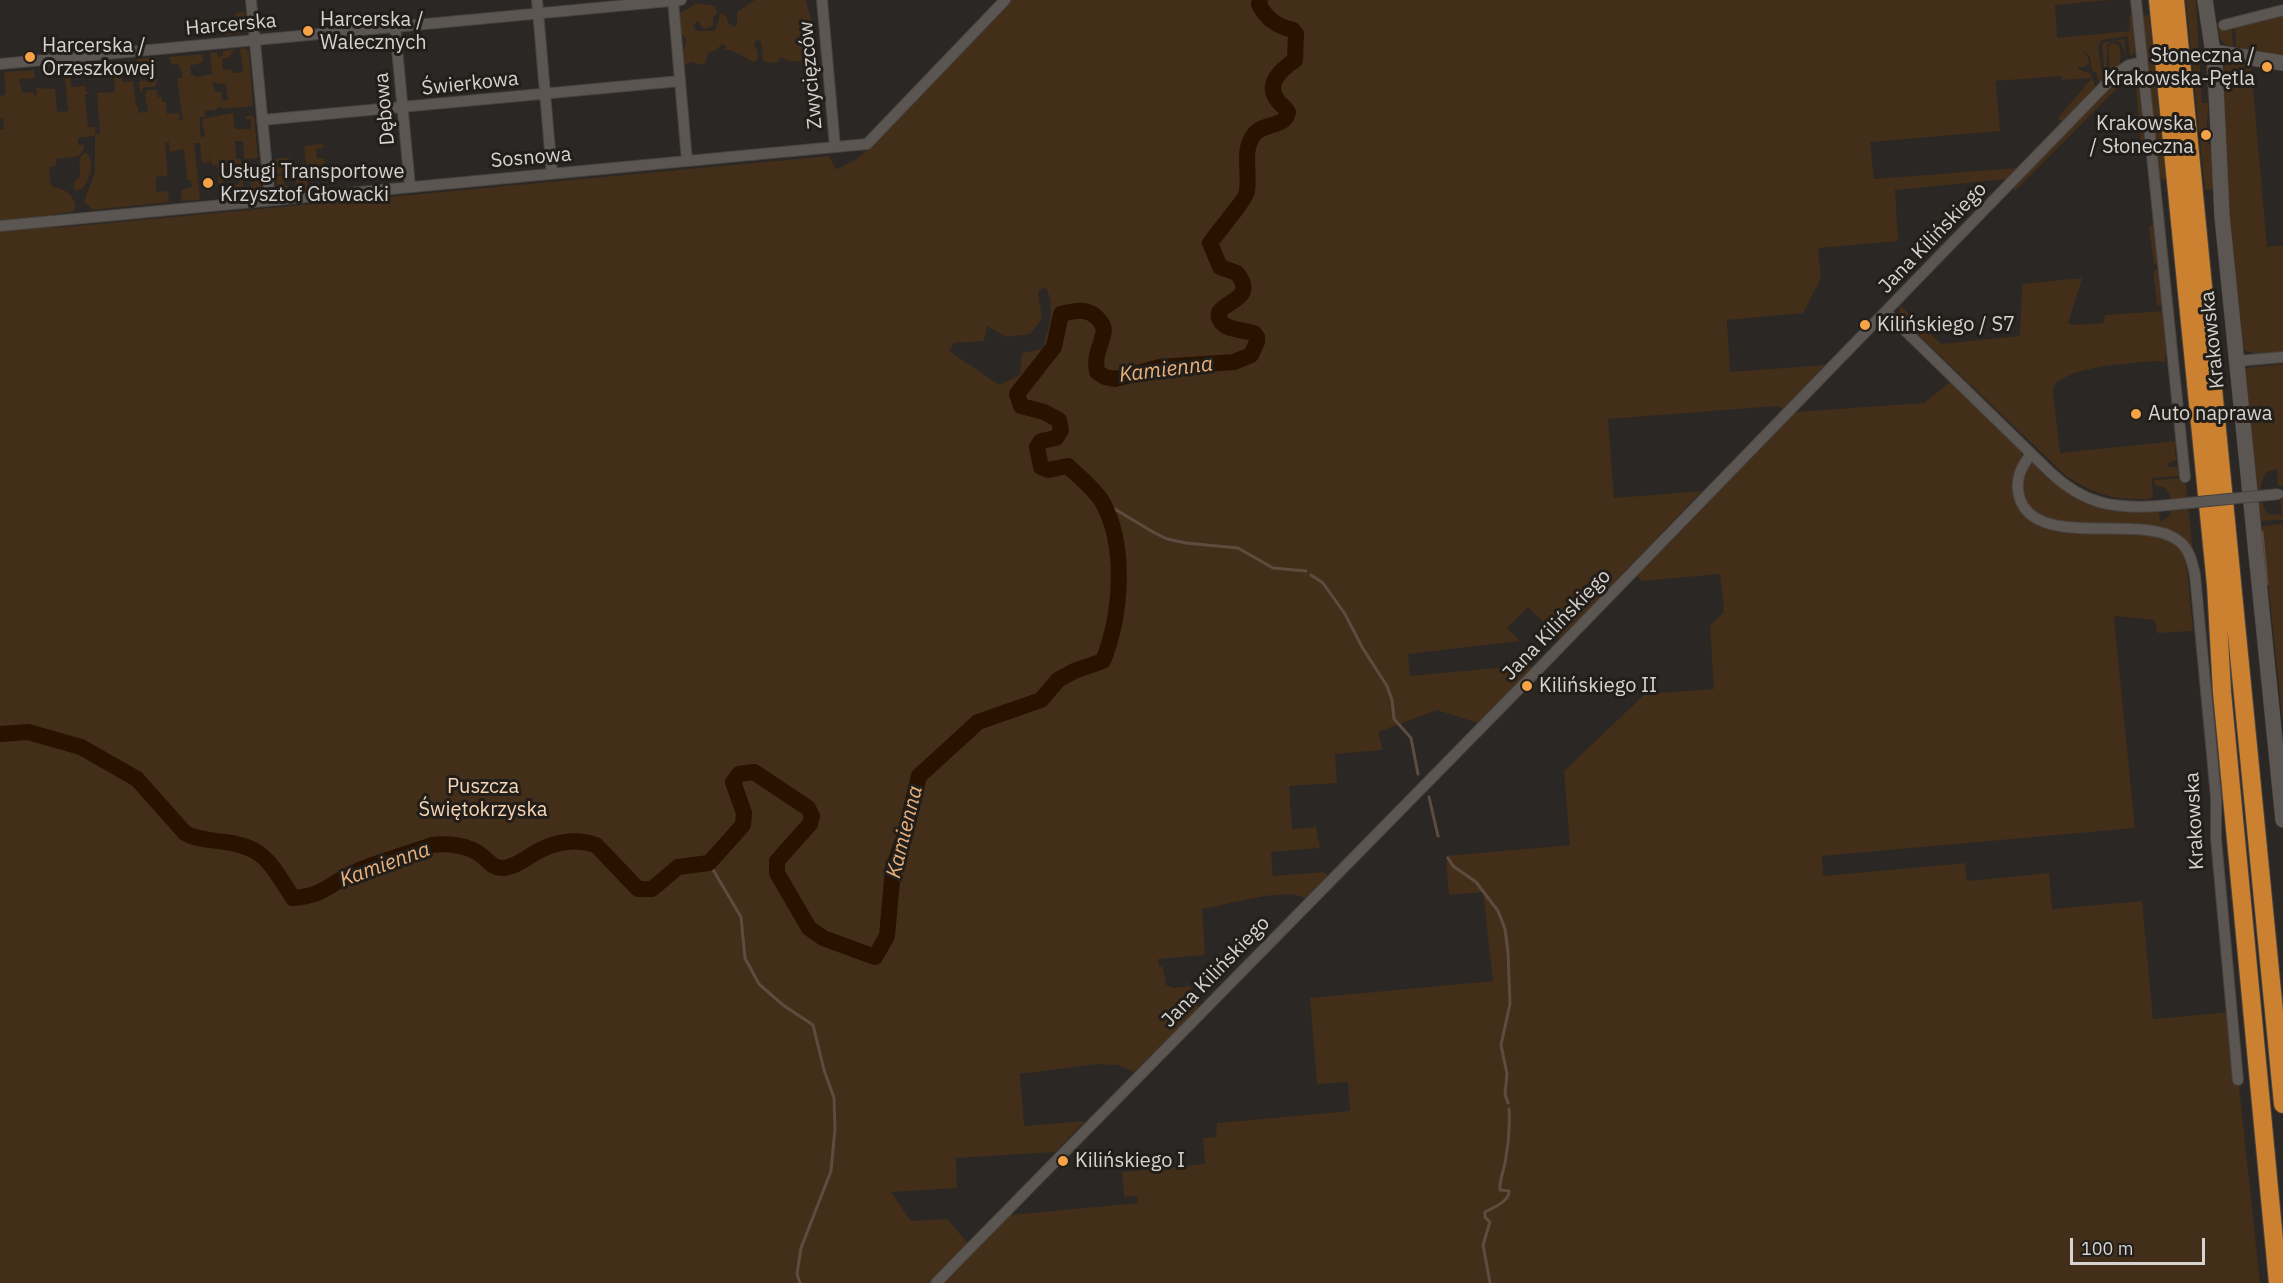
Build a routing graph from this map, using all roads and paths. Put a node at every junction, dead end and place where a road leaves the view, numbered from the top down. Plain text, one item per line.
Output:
1 (251, 0) edge
2 (537, 0) edge
3 (673, 0) edge
4 (681, 0) edge
5 (822, 0) edge
6 (1005, 0) edge
7 (2136, 0) edge
8 (2158, 0) edge
9 (2175, 0) edge
10 (2205, 0) edge
11 (2283, 10) edge
12 (538, 14) junction
13 (2224, 25) dead end
14 (396, 27) junction
15 (255, 41) junction
16 (2214, 51) junction
17 (2142, 62) junction
18 (2283, 63) edge
19 (0, 64) edge
20 (680, 81) junction
21 (545, 94) junction
22 (403, 108) junction
23 (262, 120) junction
24 (835, 147) junction
25 (687, 161) junction
26 (552, 174) junction
27 (410, 187) junction
28 (270, 200) junction
29 (0, 226) edge
30 (1886, 312) junction
31 (2283, 357) edge
32 (2237, 361) junction
33 (2031, 454) junction
34 (2185, 477) dead end
35 (2281, 493) edge
36 (2283, 820) edge
37 (2238, 1080) dead end
38 (2283, 1104) edge
39 (936, 1283) edge
40 (2278, 1283) edge

1 - 15 street
2 - 12 street
3 - 4 street, Harcerska
3 - 12 street, Harcerska
3 - 20 street
5 - 24 street, Zwycięzców
6 - 24 street, Sosnowa
7 - 17 street
8 - 40 highway
9 - 38 highway
10 - 16 street, Krakowska
11 - 13 street
12 - 14 street, Harcerska
12 - 21 street
14 - 15 street, Harcerska
14 - 22 street, Dębowa
15 - 19 street, Harcerska
15 - 23 street
16 - 18 street
16 - 32 street, Krakowska
17 - 30 street, Jana Kilińskiego
17 - 34 street
20 - 21 street, Świerkowa
20 - 25 street
21 - 22 street, Świerkowa
21 - 26 street
22 - 23 street, Świerkowa
22 - 27 street, Dębowa
23 - 28 street
24 - 25 street, Sosnowa
25 - 26 street, Sosnowa
26 - 27 street, Sosnowa
27 - 28 street, Sosnowa
28 - 29 street, Sosnowa
30 - 33 street
30 - 39 street, Jana Kilińskiego
31 - 32 street
32 - 36 street, Krakowska
33 - 35 street, bridge
33 - 37 street, Krakowska

